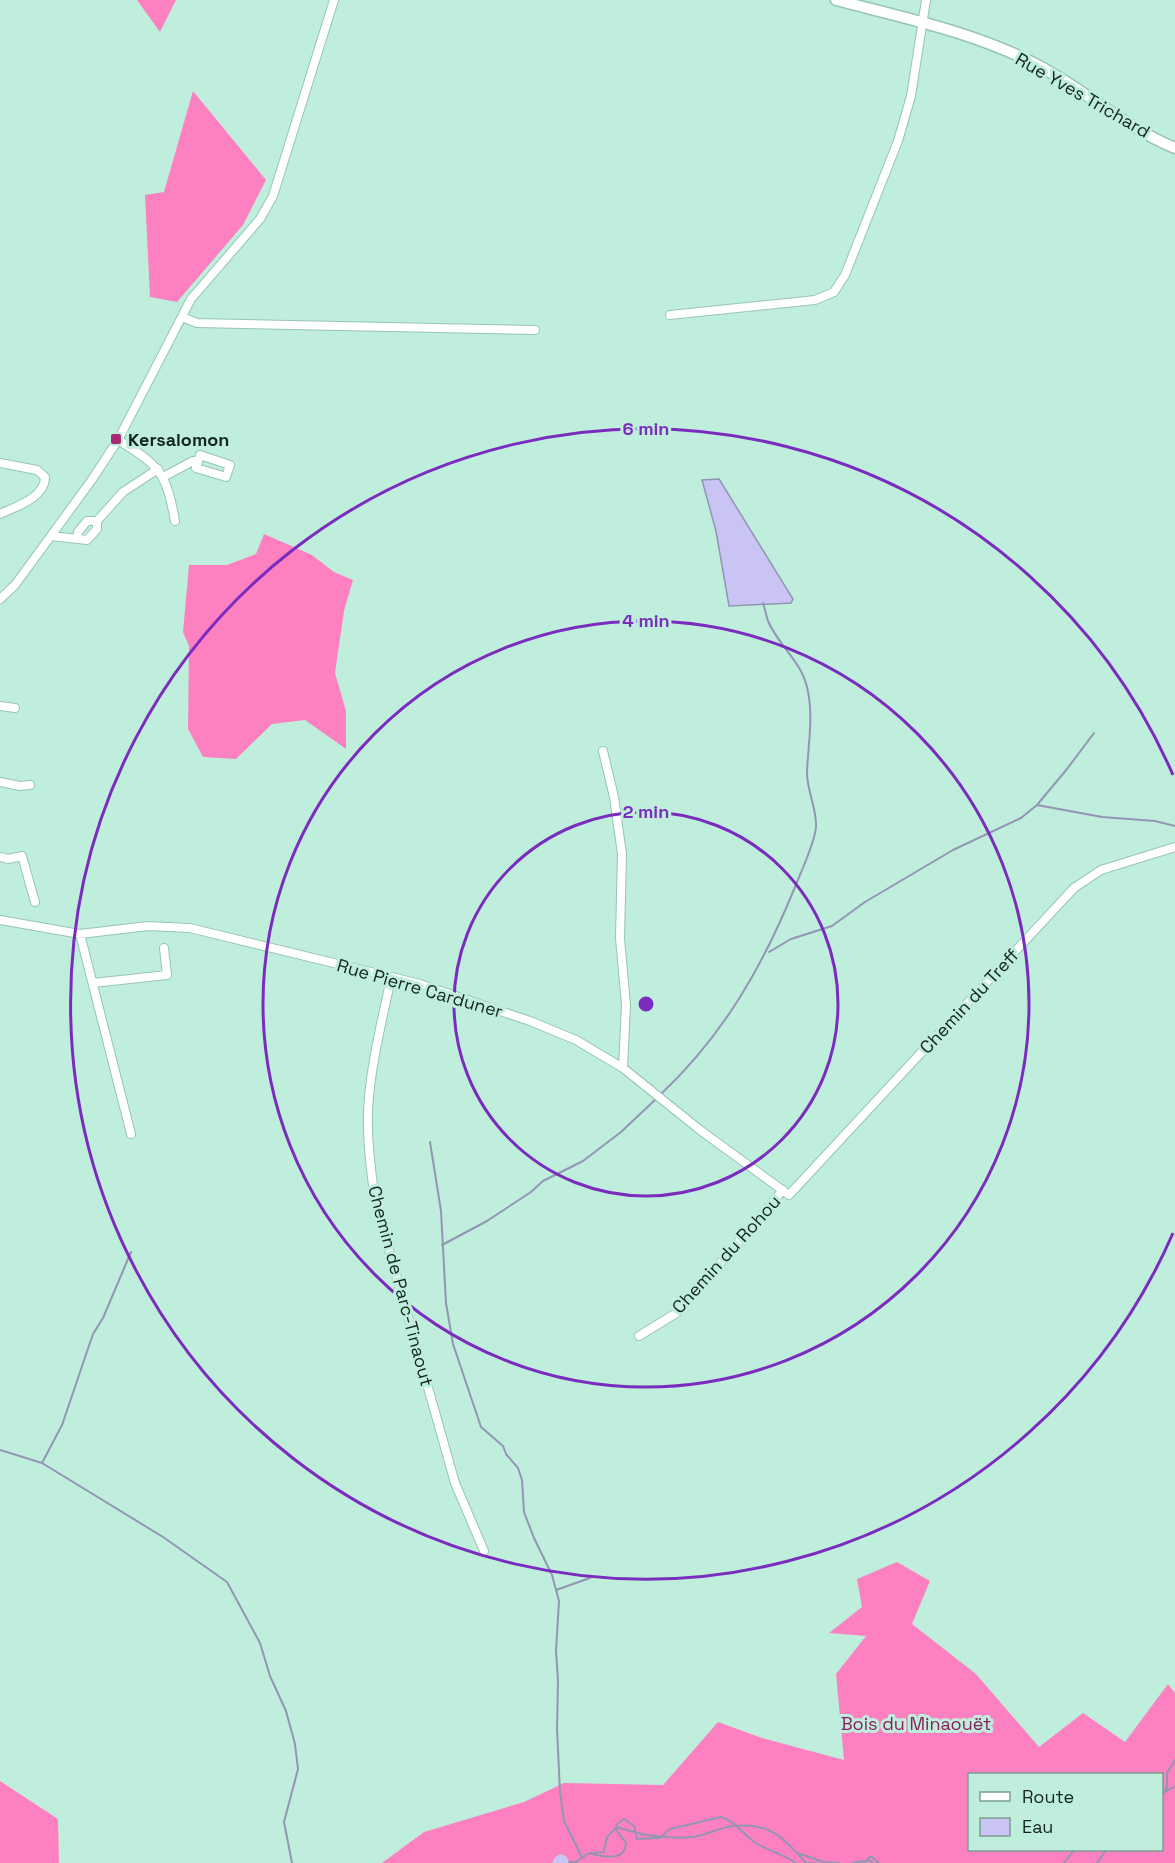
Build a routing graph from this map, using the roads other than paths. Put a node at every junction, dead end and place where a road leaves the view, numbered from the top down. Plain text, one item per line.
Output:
1 (334, 0) edge
2 (836, 0) edge
3 (926, 0) edge
4 (922, 22) junction
5 (1175, 148) edge
6 (670, 315) dead end
7 (182, 317) junction
8 (536, 330) dead end
9 (118, 440) junction
10 (198, 462) dead end
11 (0, 464) edge
12 (160, 473) junction
13 (0, 514) edge
14 (175, 521) dead end
15 (51, 536) junction
16 (0, 599) edge
17 (0, 706) edge
18 (15, 708) dead end
19 (603, 751) dead end
20 (0, 782) edge
21 (30, 785) dead end
22 (1175, 847) edge
23 (0, 857) edge
24 (35, 902) dead end
25 (0, 920) edge
26 (80, 934) junction
27 (164, 948) dead end
28 (391, 978) junction
29 (93, 983) junction
30 (623, 1068) junction
31 (131, 1134) dead end
32 (786, 1193) junction
33 (639, 1336) dead end
34 (484, 1551) dead end

1 - 7 street
2 - 4 main road, Rue Yves Trichard
3 - 4 street
4 - 5 main road, Rue Yves Trichard
4 - 6 street
7 - 8 street
7 - 9 street
9 - 12 street
9 - 15 street
10 - 12 street
11 - 13 street
12 - 14 street
12 - 15 street
15 - 16 street
17 - 18 street
19 - 30 street
20 - 21 street
22 - 32 street, Chemin du Treff
23 - 24 street
25 - 26 street, Rue Pierre Carduner
26 - 28 street, Rue Pierre Carduner
26 - 29 street
27 - 29 street
28 - 30 street, Rue Pierre Carduner
28 - 34 street, Chemin de Parc-Tinaout
29 - 31 street
30 - 32 street, Rue Pierre Carduner
32 - 33 street, Chemin du Rohou

